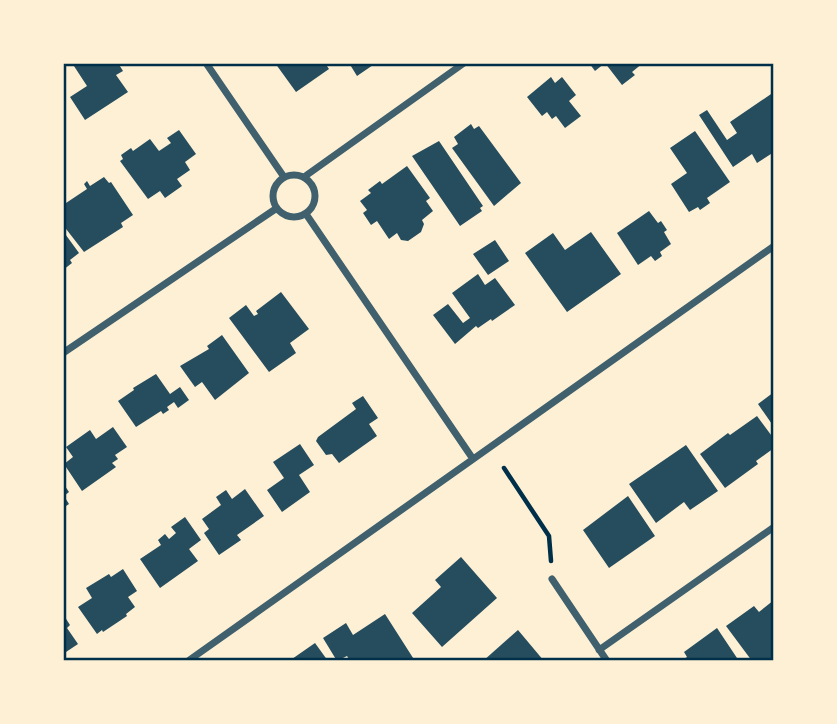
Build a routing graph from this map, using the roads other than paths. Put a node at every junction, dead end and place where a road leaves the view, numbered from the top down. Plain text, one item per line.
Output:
1 (206, 63) edge
2 (464, 63) edge
3 (284, 177) junction
4 (304, 177) junction
5 (277, 208) junction
6 (306, 214) junction
7 (774, 246) edge
8 (63, 353) edge
9 (473, 459) junction
10 (774, 527) edge
11 (552, 579) dead end
12 (599, 650) junction
13 (188, 661) edge
14 (607, 661) edge

1 - 3 street
2 - 4 street
3 - 4 street
3 - 5 street
4 - 6 street
5 - 6 street
5 - 8 street
6 - 9 street
7 - 9 street
9 - 13 street
10 - 12 street
11 - 12 street
12 - 14 street

